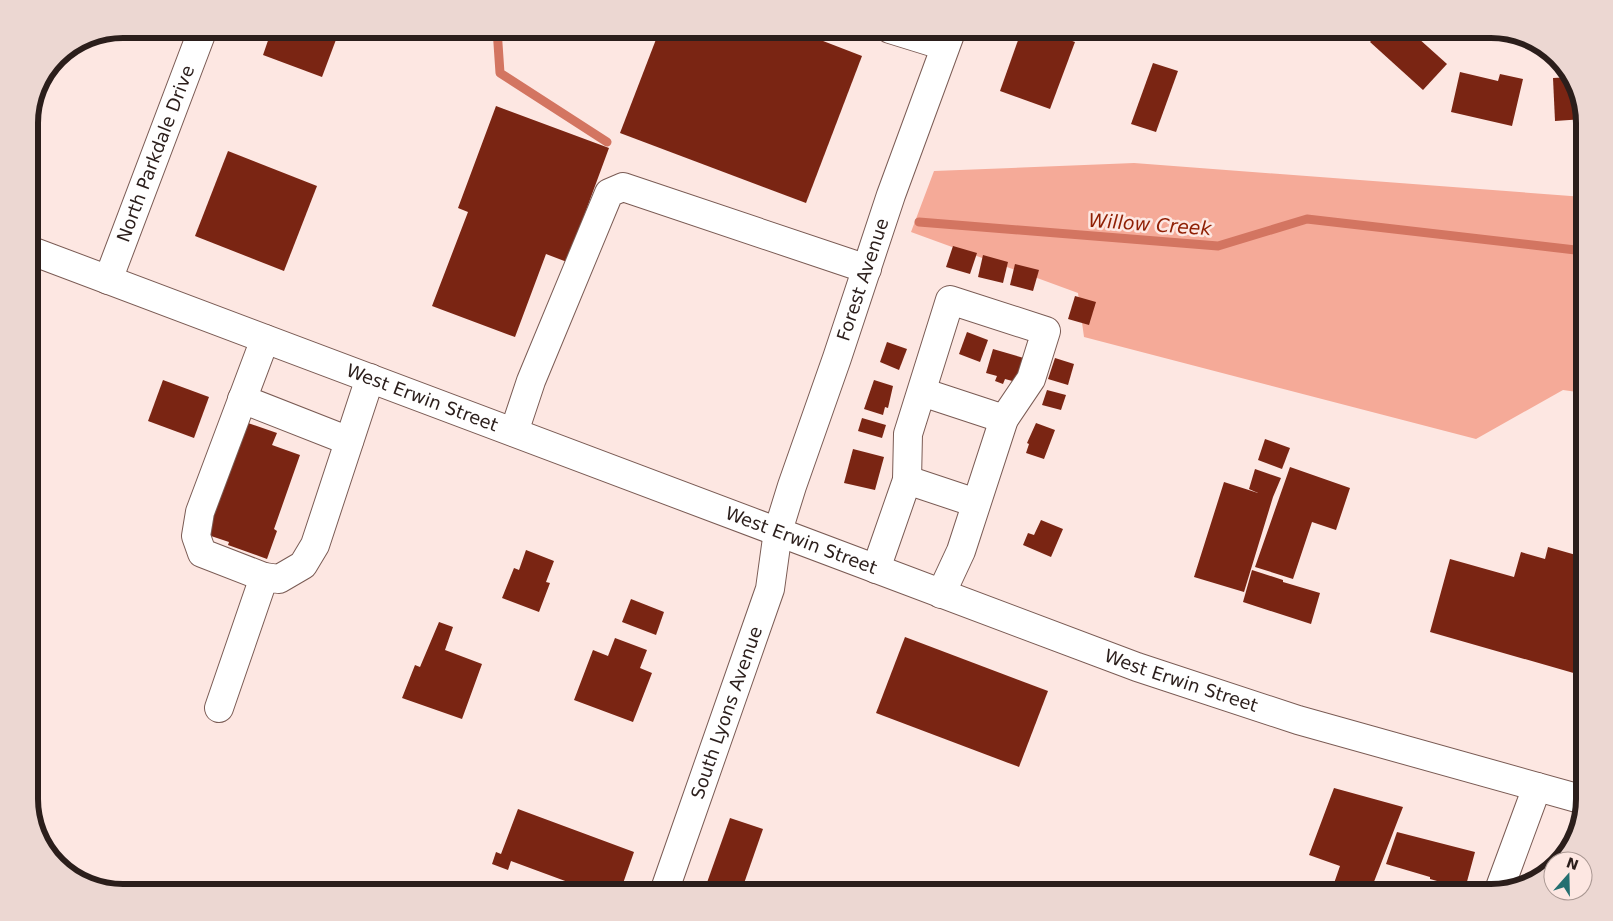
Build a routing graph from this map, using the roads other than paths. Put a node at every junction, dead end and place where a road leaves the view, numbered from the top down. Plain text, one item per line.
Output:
1 (200, 38) edge
2 (948, 38) edge
3 (38, 253) edge
4 (866, 269) junction
5 (108, 280) junction
6 (265, 339) junction
7 (370, 378) junction
8 (922, 392) junction
9 (242, 399) junction
10 (1004, 419) junction
11 (514, 432) junction
12 (349, 441) junction
13 (907, 480) junction
14 (976, 503) junction
15 (778, 532) junction
16 (876, 569) junction
17 (264, 577) junction
18 (941, 594) junction
19 (219, 708) dead end
20 (1537, 787) junction
21 (1576, 798) edge
22 (1502, 883) edge
23 (667, 884) edge

1 - 5 main road, North Parkdale Drive
2 - 4 main road, Forest Avenue
3 - 5 main road, West Erwin Street
4 - 11 main road
4 - 15 main road, Forest Avenue
5 - 6 main road, West Erwin Street
6 - 7 main road, West Erwin Street
6 - 9 main road
7 - 11 main road, West Erwin Street
7 - 12 main road
8 - 10 main road
8 - 10 main road
8 - 13 main road
9 - 12 main road
9 - 17 main road
10 - 14 main road
11 - 15 main road, West Erwin Street
12 - 17 main road
13 - 14 main road
13 - 16 main road
14 - 18 main road
15 - 16 main road, West Erwin Street
15 - 23 main road, South Lyons Avenue
16 - 18 main road, West Erwin Street
17 - 19 main road
18 - 20 main road, West Erwin Street
20 - 21 main road, West Erwin Street
20 - 22 main road

